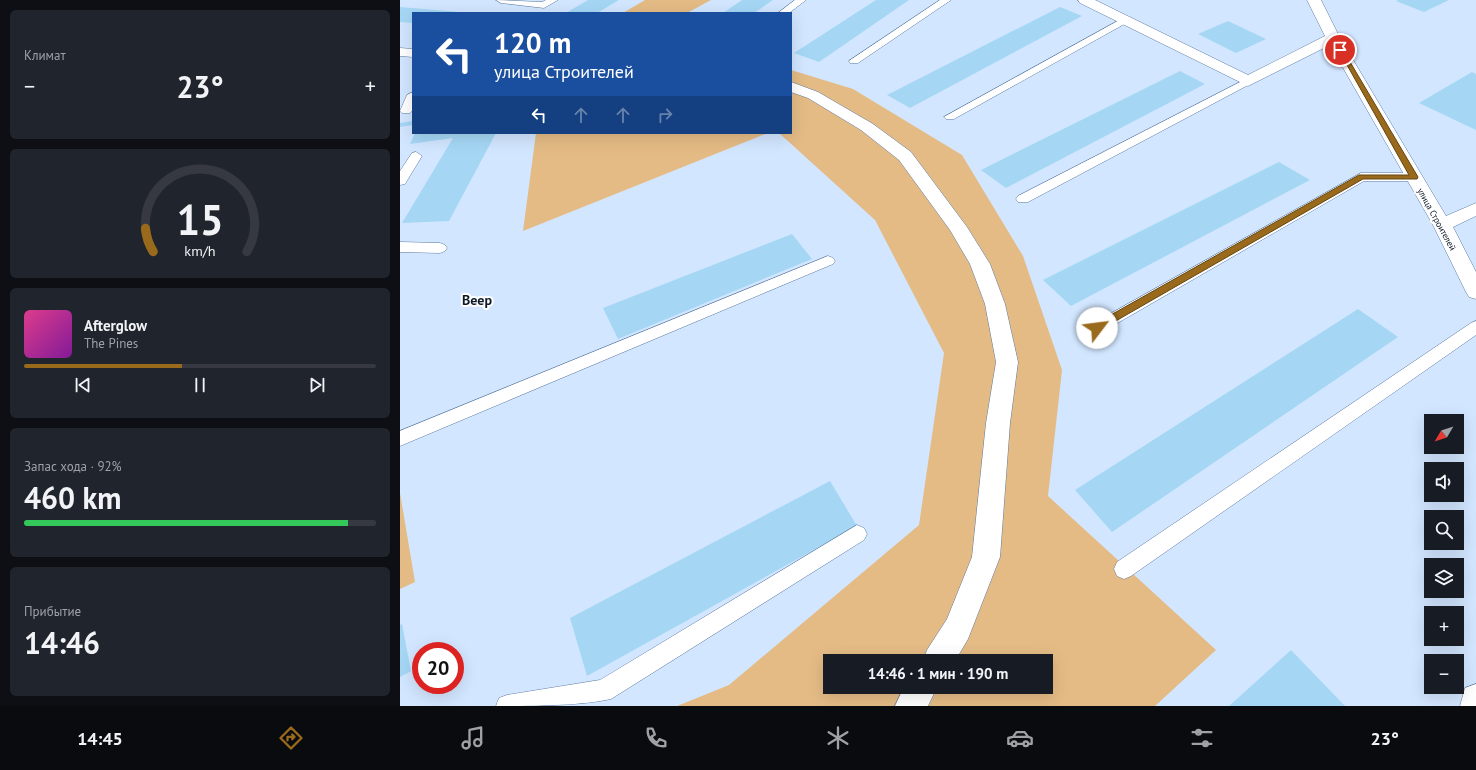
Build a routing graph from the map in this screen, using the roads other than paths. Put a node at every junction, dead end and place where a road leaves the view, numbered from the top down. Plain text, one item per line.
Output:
1 (501, 0) edge
2 (553, 0) edge
3 (801, 0) edge
4 (946, 0) edge
5 (1085, 0) edge
6 (1314, 0) edge
7 (784, 12) edge
8 (1125, 20) junction
9 (1333, 38) junction
10 (400, 52) edge
11 (412, 53) edge
12 (854, 61) dead end
13 (1248, 81) junction
14 (792, 87) edge
15 (412, 97) edge
16 (406, 111) edge
17 (950, 117) dead end
18 (416, 156) dead end
19 (1414, 177) junction
20 (400, 181) edge
21 (1023, 199) dead end
22 (1476, 209) edge
23 (1442, 225) junction
24 (400, 247) edge
25 (440, 248) dead end
26 (828, 261) dead end
27 (1476, 292) edge
28 (1476, 327) edge
29 (1097, 328) dead end
30 (400, 439) edge
31 (858, 534) dead end
32 (1124, 569) dead end
33 (942, 654) edge
34 (918, 694) edge
35 (1476, 699) edge
36 (507, 706) edge
37 (910, 706) edge
38 (1475, 706) edge

1 - 2 lane
3 - 7 lane
4 - 12 lane
5 - 8 street
6 - 9 street, улица Строителей
8 - 13 street
8 - 17 lane
9 - 13 street
9 - 19 street, улица Строителей
10 - 11 street
13 - 21 lane
14 - 33 street
15 - 16 lane
18 - 20 lane
19 - 23 street, улица Строителей
19 - 29 lane
22 - 23 street
23 - 27 street, улица Строителей
24 - 25 lane
26 - 30 lane
28 - 32 lane
31 - 36 lane
34 - 37 street
35 - 38 street

